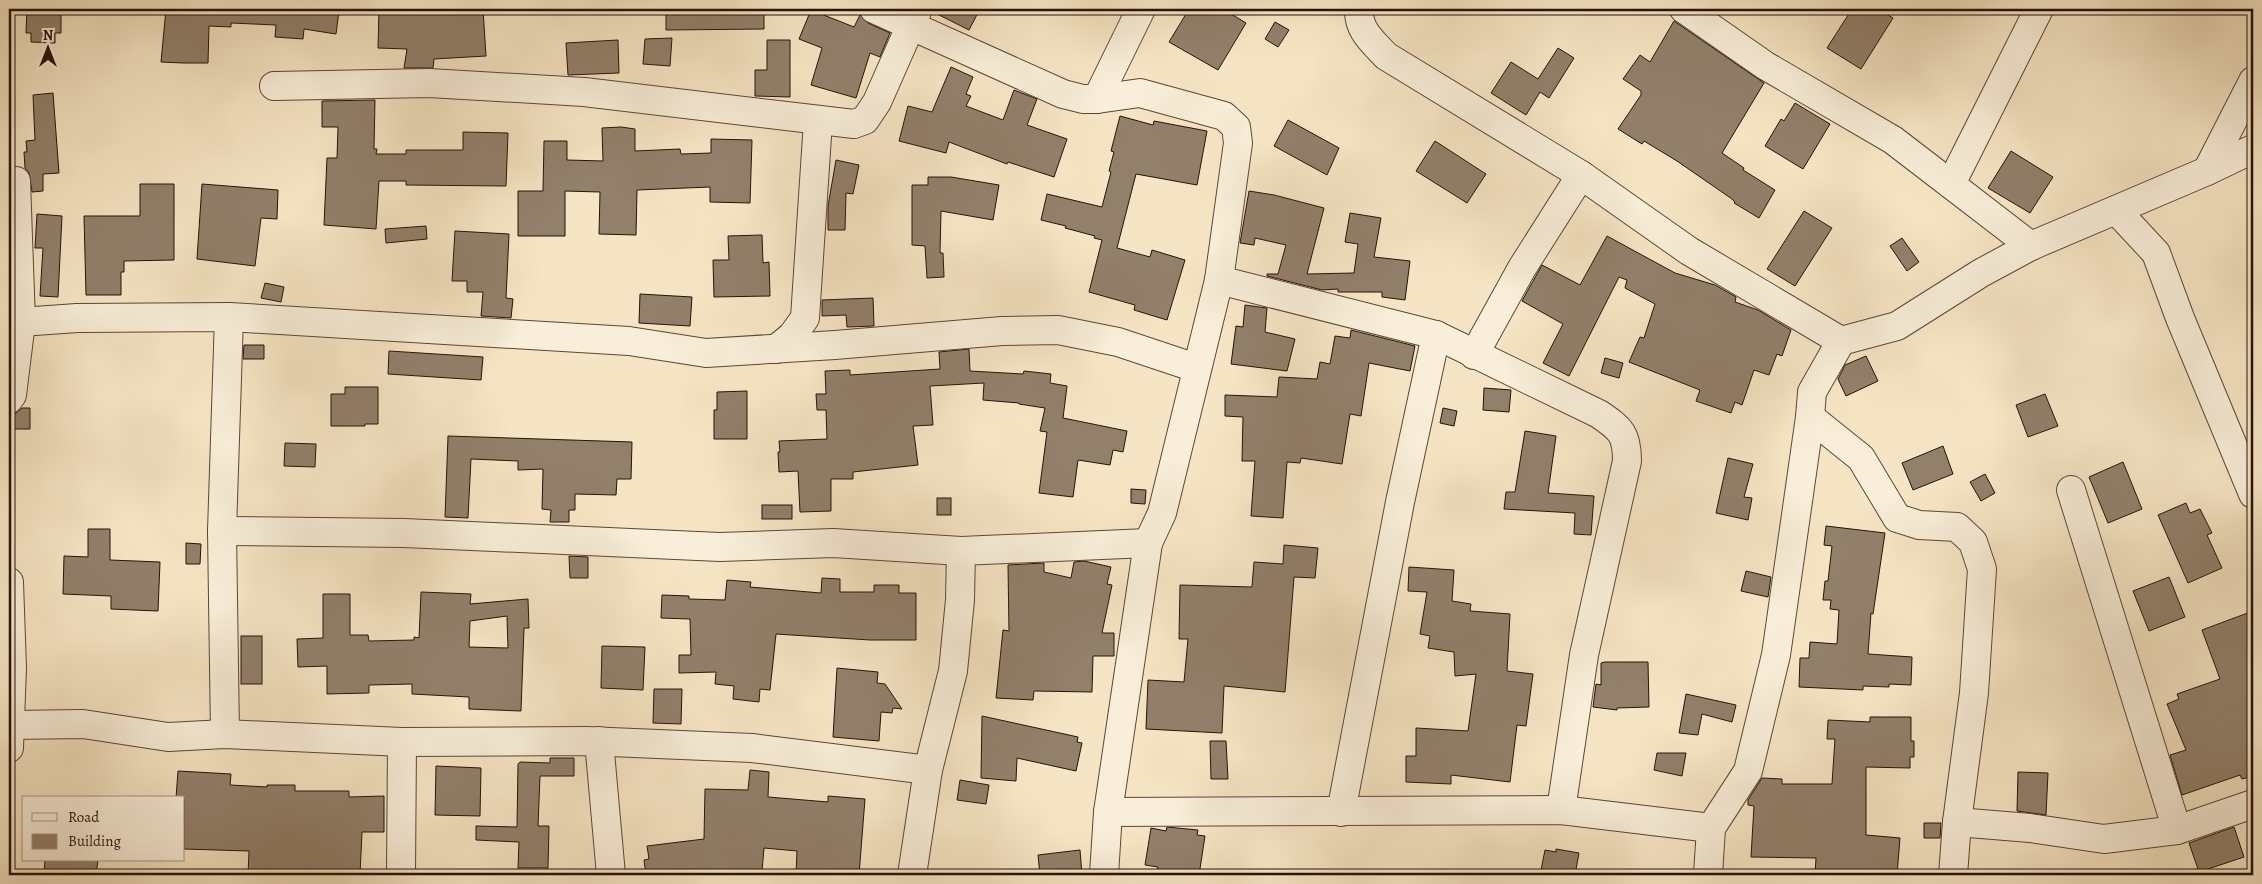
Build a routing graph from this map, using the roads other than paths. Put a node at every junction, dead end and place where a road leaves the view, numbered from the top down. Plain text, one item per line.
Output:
1 (874, 9) edge
2 (1141, 9) edge
3 (1359, 9) edge
4 (1684, 9) edge
5 (2039, 9) edge
6 (914, 16) edge
7 (2253, 82) edge
8 (274, 86) dead end
9 (1097, 98) junction
10 (818, 120) junction
11 (2253, 149) edge
12 (2207, 171) junction
13 (1582, 176) junction
14 (16, 181) dead end
15 (1951, 184) junction
16 (2116, 210) junction
17 (2032, 246) junction
18 (1219, 280) junction
19 (230, 317) junction
20 (805, 318) junction
21 (21, 322) junction
22 (1436, 335) junction
23 (1841, 341) junction
24 (835, 345) junction
25 (776, 349) junction
26 (1474, 355) junction
27 (1196, 368) junction
28 (9, 399) edge
29 (1810, 416) junction
30 (2071, 490) dead end
31 (2253, 494) edge
32 (222, 531) junction
33 (1148, 543) junction
34 (961, 551) junction
35 (9, 582) edge
36 (11, 668) edge
37 (225, 734) junction
38 (10, 736) edge
39 (599, 741) junction
40 (402, 742) junction
41 (928, 770) junction
42 (2253, 804) edge
43 (1561, 810) junction
44 (1108, 812) junction
45 (1341, 812) junction
46 (1957, 822) junction
47 (1711, 828) junction
48 (2177, 830) junction
49 (401, 875) edge
50 (611, 875) edge
51 (912, 875) edge
52 (1104, 875) edge
53 (1708, 875) edge
54 (1954, 875) edge

1 - 6 street
2 - 9 street
3 - 13 street
4 - 15 street
5 - 15 street
6 - 9 street
6 - 10 street
7 - 12 street
8 - 10 street
9 - 18 street
10 - 20 street
11 - 12 street
12 - 16 street
13 - 23 street
13 - 26 street
14 - 21 street
15 - 17 street
16 - 17 street
16 - 31 street
17 - 23 street
18 - 22 street
18 - 27 street
19 - 21 street
19 - 25 street
19 - 32 street
20 - 24 street
20 - 25 street
21 - 28 street
22 - 26 street
22 - 45 street
23 - 29 street
24 - 25 street
24 - 27 street
26 - 43 street
27 - 33 street
29 - 46 street
29 - 47 street
30 - 48 street
32 - 34 street
32 - 37 street
33 - 34 street
33 - 44 street
34 - 41 street
35 - 36 street
36 - 38 street
37 - 38 street
37 - 40 street
39 - 40 street
39 - 41 street
39 - 50 street
40 - 49 street
41 - 51 street
42 - 48 street
43 - 45 street
43 - 47 street
44 - 45 street
44 - 52 street
46 - 48 street
46 - 54 street
47 - 53 street

